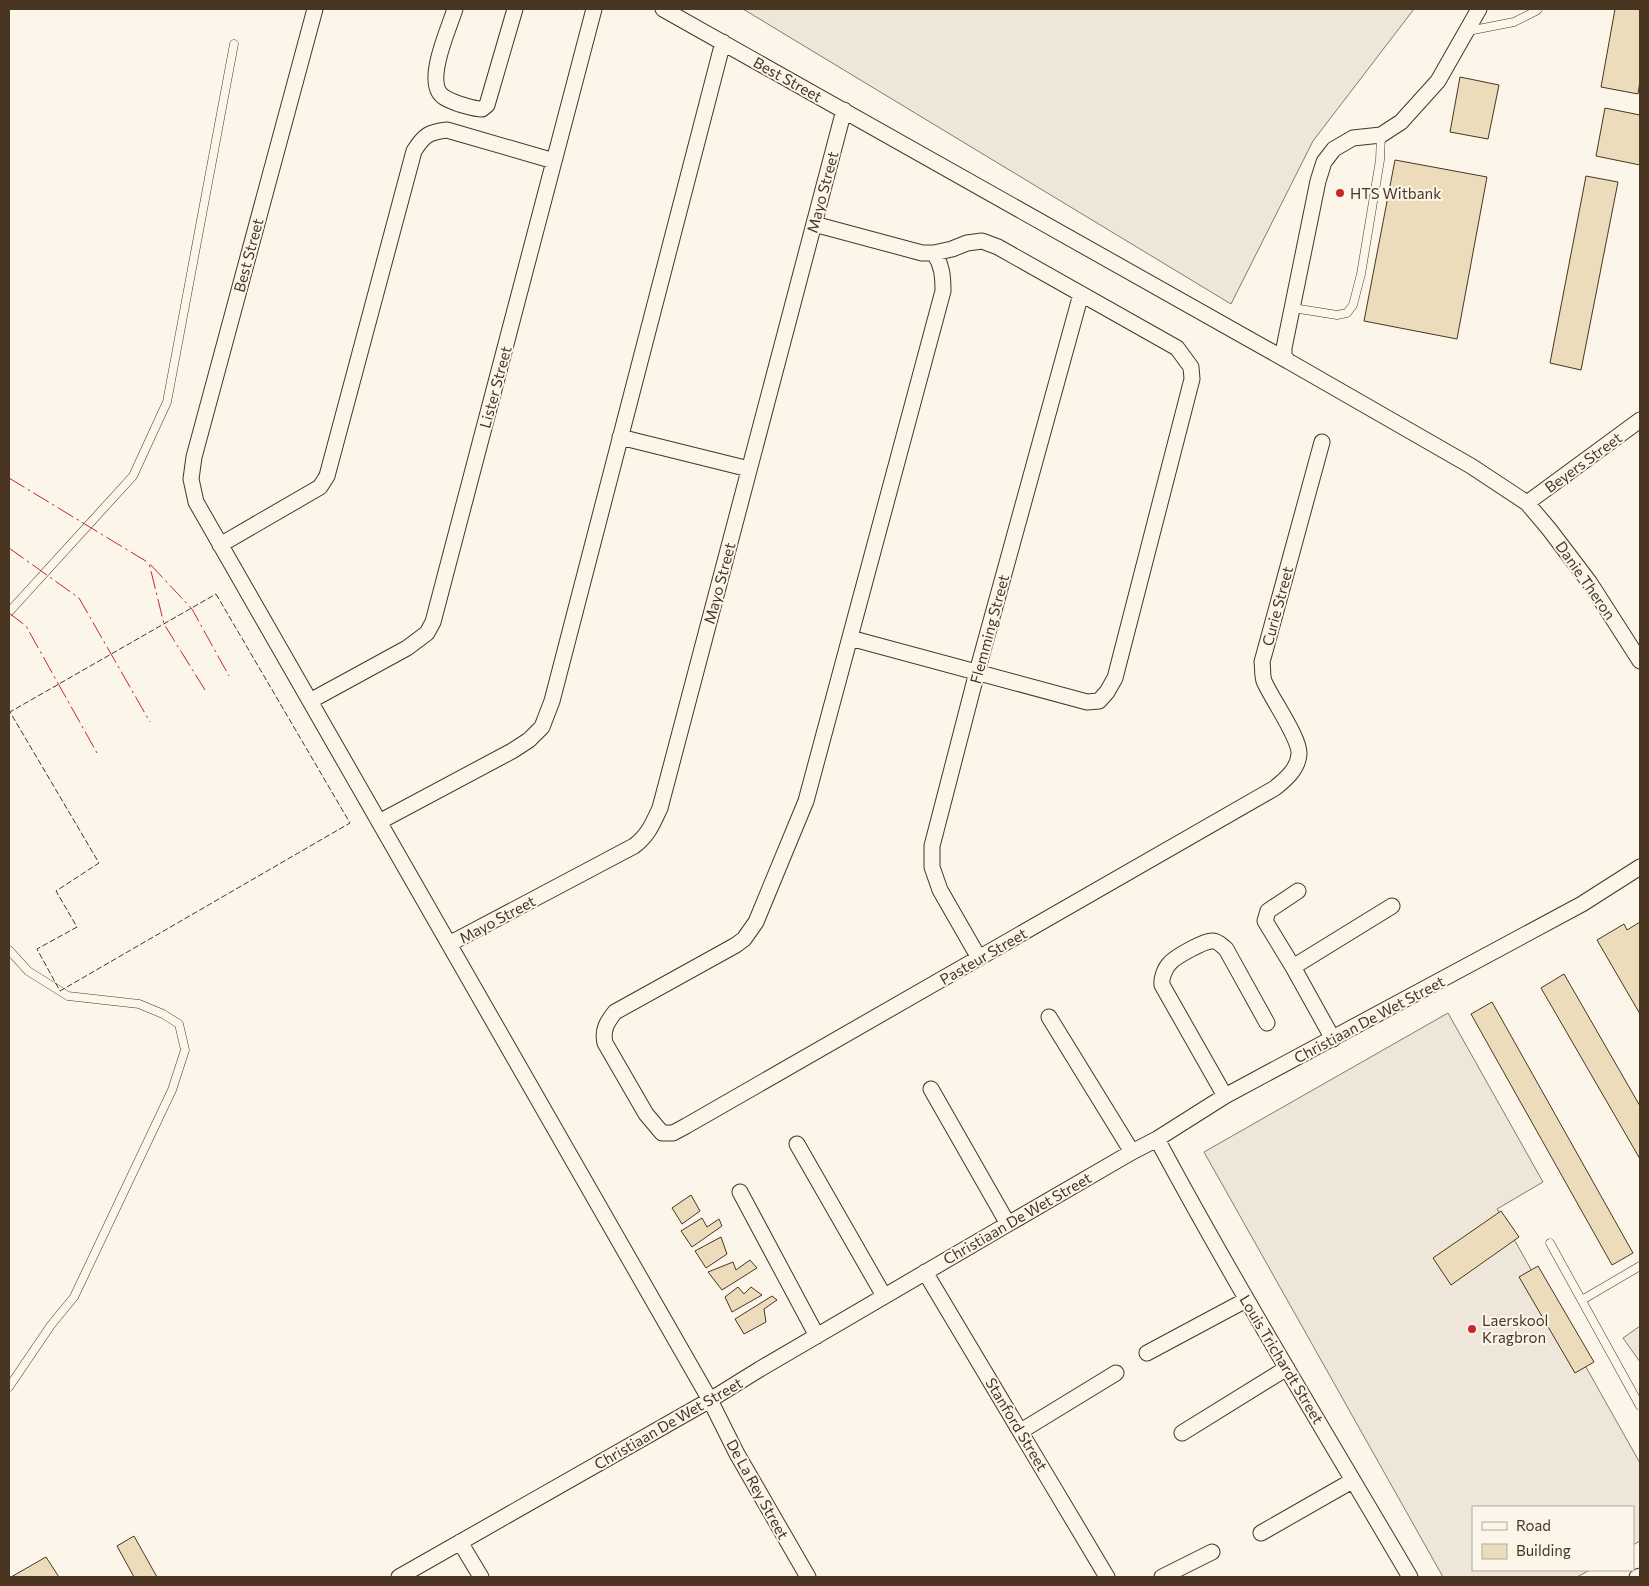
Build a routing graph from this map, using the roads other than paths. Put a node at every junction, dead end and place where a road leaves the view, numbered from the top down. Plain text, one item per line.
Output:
1 (315, 9) edge
2 (455, 9) edge
3 (515, 9) edge
4 (594, 9) edge
5 (663, 9) edge
6 (1479, 9) edge
7 (1538, 9) edge
8 (1466, 31) junction
9 (723, 42) junction
10 (234, 44) dead end
11 (844, 110) junction
12 (1381, 135) junction
13 (554, 161) junction
14 (814, 224) junction
15 (934, 253) junction
16 (1081, 294) junction
17 (1293, 308) junction
18 (1288, 362) junction
19 (1640, 420) edge
20 (620, 437) junction
21 (1322, 442) dead end
22 (749, 469) junction
23 (1527, 503) junction
24 (220, 544) junction
25 (9, 612) edge
26 (850, 638) junction
27 (1640, 661) edge
28 (978, 672) junction
29 (310, 701) junction
30 (1295, 766) joint
31 (379, 822) junction
32 (1640, 867) edge
33 (1298, 891) dead end
34 (1392, 906) dead end
35 (449, 944) junction
36 (9, 950) edge
37 (980, 958) junction
38 (1294, 967) junction
39 (1049, 1017) dead end
40 (1267, 1023) dead end
41 (1333, 1039) junction
42 (931, 1089) dead end
43 (1225, 1096) junction
44 (1157, 1139) junction
45 (797, 1144) dead end
46 (1132, 1152) junction
47 (740, 1192) dead end
48 (1008, 1224) junction
49 (1550, 1243) dead end
50 (1640, 1266) edge
51 (925, 1272) junction
52 (884, 1296) junction
53 (1246, 1300) junction
54 (1582, 1300) junction
55 (817, 1336) junction
56 (1147, 1353) dead end
57 (1287, 1368) junction
58 (1116, 1373) dead end
59 (9, 1387) edge
60 (710, 1400) junction
61 (1640, 1406) edge
62 (1021, 1432) junction
63 (1182, 1433) dead end
64 (1352, 1481) junction
65 (1261, 1532) dead end
66 (460, 1542) junction
67 (1212, 1552) dead end
68 (398, 1577) edge
69 (481, 1577) edge
70 (808, 1577) edge
71 (1107, 1577) edge
72 (1162, 1577) edge
73 (1410, 1577) edge

1 - 24 street, Best Street
2 - 3 street
4 - 13 street, Lister Street
5 - 9 street, Best Street
6 - 8 street
7 - 8 lane
8 - 12 street
9 - 11 street, Best Street
9 - 20 street
10 - 25 lane
11 - 14 street, Mayo Street
11 - 18 street, Best Street
12 - 17 street
12 - 17 lane
13 - 24 street
13 - 29 street, Lister Street
14 - 15 street
14 - 22 street, Mayo Street
15 - 16 street
15 - 26 street
16 - 28 street, Flemming Street
16 - 28 street
17 - 18 street
18 - 23 street, Danie Theron
19 - 23 street, Beyers Street
20 - 22 street
20 - 31 street
21 - 30 street, Curie Street
22 - 35 street, Mayo Street
23 - 27 street, Danie Theron
24 - 29 street, Best Street
26 - 28 street
26 - 37 street, Pasteur Street
28 - 37 street, Flemming Street
29 - 31 street, Best Street
30 - 37 street, Pasteur Street
31 - 35 street, Best Street
32 - 41 street, Christiaan De Wet Street
33 - 38 street
34 - 38 street
35 - 60 street, De La Rey Street
36 - 59 lane
38 - 41 street
39 - 46 street
40 - 43 street
41 - 43 street, Christiaan De Wet Street
42 - 48 street
43 - 44 street, Christiaan De Wet Street
44 - 46 street, Christiaan De Wet Street
44 - 53 street, Louis Trichardt Street
45 - 52 street
46 - 48 street, Christiaan De Wet Street
47 - 55 street
48 - 51 street, Christiaan De Wet Street
49 - 54 lane
50 - 54 lane
51 - 52 street, Christiaan De Wet Street
51 - 62 street, Stanford Street
52 - 55 street, Christiaan De Wet Street
53 - 56 street
53 - 57 street, Louis Trichardt Street
54 - 61 lane
55 - 60 street, Christiaan De Wet Street
57 - 63 street
57 - 64 street, Louis Trichardt Street
58 - 62 street
60 - 66 street, Christiaan De Wet Street
60 - 70 street, De La Rey Street
62 - 71 street, Stanford Street
64 - 65 street
64 - 73 street, Louis Trichardt Street
66 - 68 street, Christiaan De Wet Street
66 - 69 street
67 - 72 street

